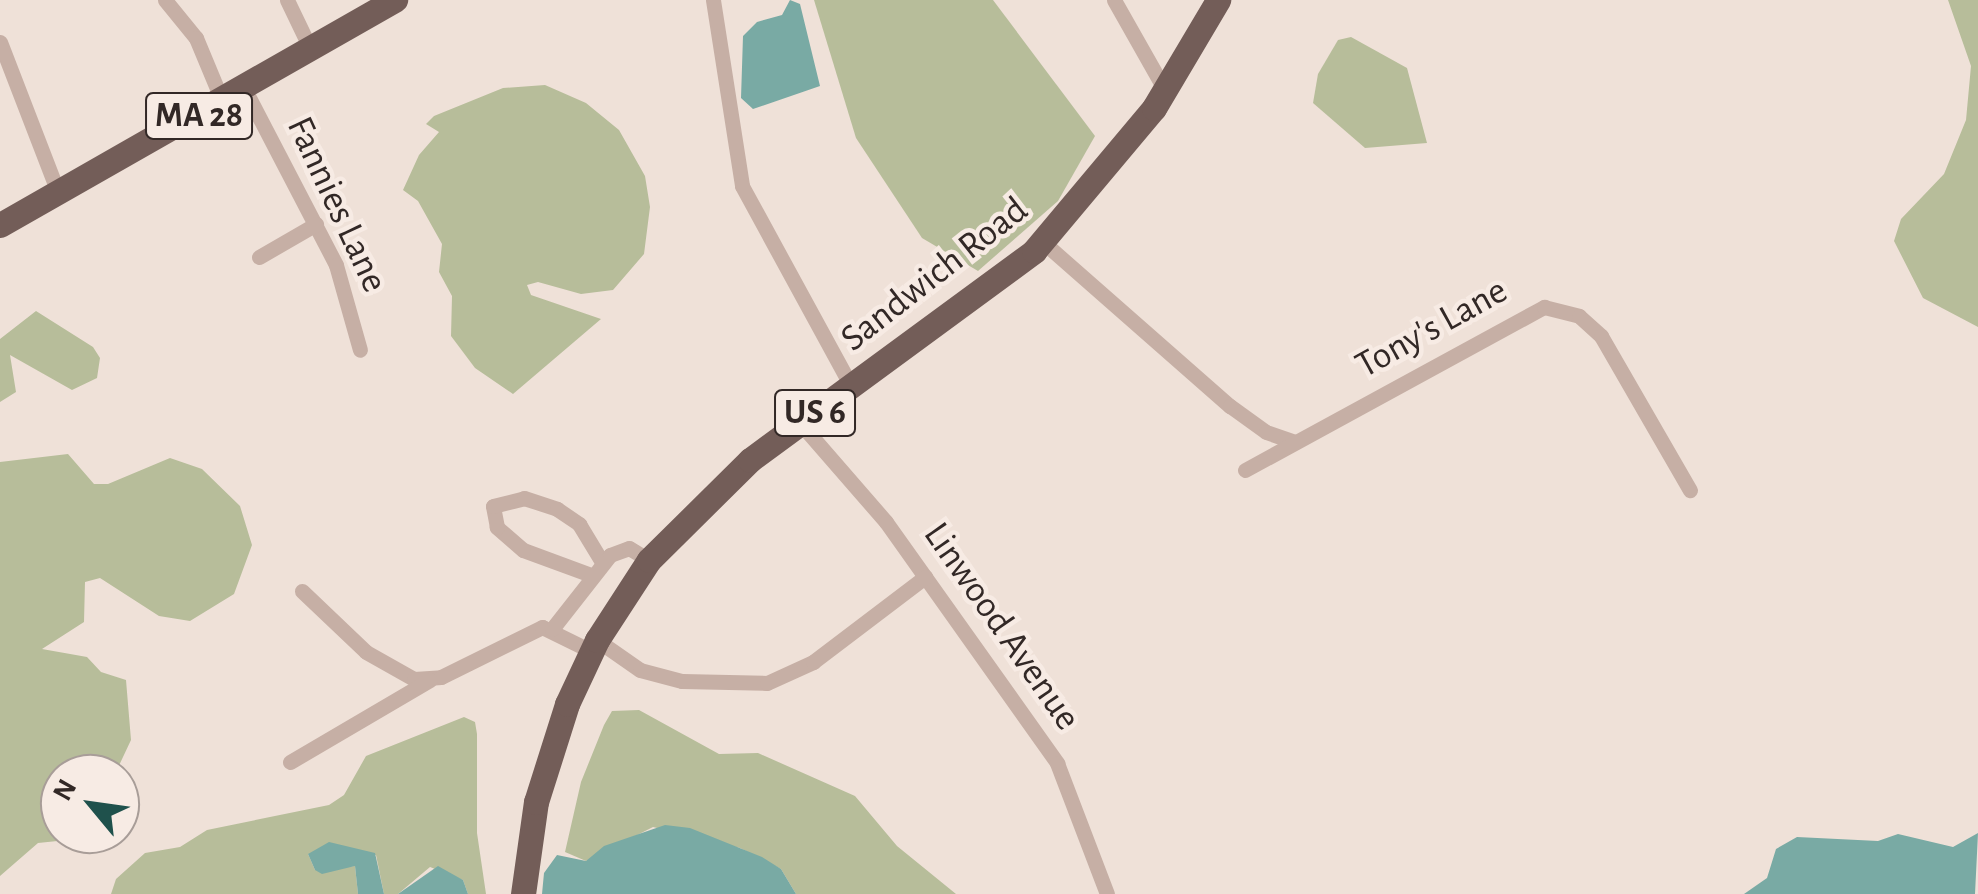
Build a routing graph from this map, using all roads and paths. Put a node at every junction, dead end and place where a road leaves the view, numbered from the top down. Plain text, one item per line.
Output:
1 (165, 0) edge
2 (287, 0) edge
3 (395, 0) edge
4 (713, 0) edge
5 (1114, 0) edge
6 (1218, 0) edge
7 (0, 42) edge
8 (312, 50) junction
9 (1166, 92) junction
10 (234, 96) junction
11 (59, 195) junction
12 (316, 224) junction
13 (0, 225) edge
14 (1044, 242) junction
15 (259, 258) dead end
16 (360, 350) dead end
17 (852, 388) junction
18 (800, 423) junction
19 (1295, 442) junction
20 (1245, 470) dead end
21 (1690, 490) dead end
22 (649, 560) junction
23 (597, 569) junction
24 (926, 576) junction
25 (302, 591) dead end
26 (552, 629) junction
27 (594, 645) junction
28 (430, 680) junction
29 (290, 762) dead end
30 (523, 894) edge
31 (1107, 894) edge

1 - 10 street, Fannies Lane
2 - 8 street
3 - 8 main road, MA 28
4 - 17 street
5 - 9 street
6 - 9 main road, Sandwich Road / US 6
7 - 11 street
8 - 10 main road, MA 28
9 - 14 main road, Sandwich Road / US 6
10 - 11 main road, MA 28
10 - 12 street, Fannies Lane
11 - 13 main road, MA 28
12 - 15 street
12 - 16 street, Fannies Lane
14 - 17 main road, Sandwich Road / US 6
14 - 19 street
17 - 18 main road, Sandwich Road / US 6
18 - 22 main road, Sandwich Road / US 6
18 - 24 street, Linwood Avenue
19 - 20 street, Tony's Lane
19 - 21 street, Tony's Lane
22 - 23 street
22 - 27 main road, Sandwich Road / US 6
23 - 23 street
23 - 26 street
24 - 27 street
24 - 31 street, Linwood Avenue
25 - 28 street
26 - 27 street
26 - 28 street
27 - 30 main road, Sandwich Road / US 6
28 - 29 street

